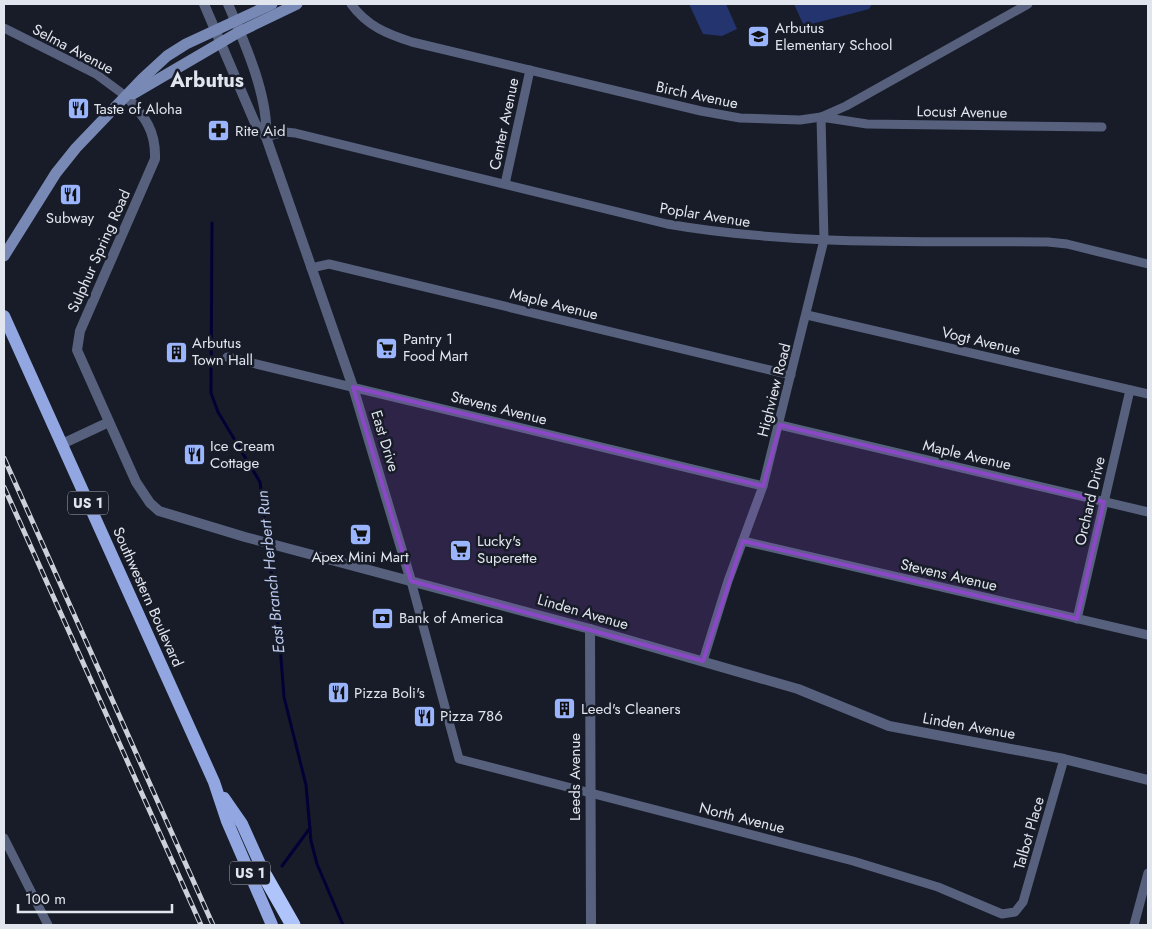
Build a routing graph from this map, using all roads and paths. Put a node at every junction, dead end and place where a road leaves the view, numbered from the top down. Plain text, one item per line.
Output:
1 (204, 4) edge
2 (228, 4) edge
3 (272, 4) edge
4 (297, 4) edge
5 (351, 4) edge
6 (1028, 4) edge
7 (235, 20) junction
8 (4, 28) edge
9 (215, 29) junction
10 (239, 32) junction
11 (221, 42) junction
12 (530, 70) junction
13 (127, 98) junction
14 (821, 117) junction
15 (1102, 127) dead end
16 (266, 137) junction
17 (505, 184) junction
18 (824, 240) junction
19 (4, 256) edge
20 (1148, 264) edge
21 (311, 268) junction
22 (807, 315) junction
23 (4, 316) edge
24 (227, 357) dead end
25 (791, 375) junction
26 (353, 387) junction
27 (1130, 390) junction
28 (1148, 394) edge
29 (109, 422) junction
30 (780, 425) junction
31 (62, 444) junction
32 (763, 486) junction
33 (1104, 502) junction
34 (1148, 512) edge
35 (744, 541) junction
36 (412, 581) junction
37 (1077, 619) junction
38 (590, 629) junction
39 (1148, 636) edge
40 (703, 661) junction
41 (459, 759) joint
42 (1064, 759) junction
43 (1148, 780) edge
44 (214, 782) junction
45 (589, 793) junction
46 (4, 838) edge
47 (1148, 873) edge
48 (265, 876) junction
49 (1015, 912) joint
50 (48, 925) edge
51 (272, 925) edge
52 (287, 925) edge
53 (294, 925) edge
54 (591, 925) edge
55 (1134, 925) edge

1 - 9 street, East Drive
2 - 7 street, East Drive
3 - 7 main road
4 - 10 main road
5 - 12 street, Birch Avenue
6 - 14 street, Birch Avenue
7 - 9 main road
7 - 10 street, East Drive
8 - 13 street, Selma Avenue
9 - 11 street, East Drive
9 - 13 main road
10 - 11 main road
10 - 16 street, East Drive
11 - 13 main road
11 - 16 street, East Drive
12 - 14 street, Birch Avenue
12 - 17 street, Center Avenue
13 - 19 main road
13 - 29 street, Sulphur Spring Road
14 - 15 street, Locust Avenue
14 - 18 street, Highview Road
16 - 17 street, Poplar Avenue
16 - 21 street, East Drive
17 - 18 street, Poplar Avenue
18 - 20 street, Poplar Avenue
18 - 22 street, Highview Road
21 - 25 street, Maple Avenue
21 - 26 street, East Drive
22 - 25 street, Highview Road
22 - 27 street, Vogt Avenue
23 - 31 main road, Southwestern Boulevard / US 1
24 - 26 street, Stevens Avenue
25 - 30 street, Highview Road
26 - 32 street, Stevens Avenue
26 - 36 street, East Drive
27 - 28 street, Vogt Avenue
27 - 33 street, Orchard Drive
29 - 31 street
29 - 36 street, Linden Avenue
30 - 32 street, Highview Road
30 - 33 street, Maple Avenue
31 - 44 main road, Southwestern Boulevard / US 1
32 - 35 street, Highview Road
33 - 34 street, Maple Avenue
33 - 37 street, Orchard Drive
35 - 37 street, Stevens Avenue
35 - 40 street, Highview Road
36 - 38 street, Linden Avenue
36 - 41 street, East Drive
37 - 39 street, Stevens Avenue
38 - 40 street, Linden Avenue
38 - 45 street, Leeds Avenue
40 - 42 street, Linden Avenue
41 - 45 street, North Avenue
42 - 43 street, Linden Avenue
42 - 49 street, Talbot Place
44 - 48 main road, Southwestern Boulevard / US 1
44 - 51 main road, Southwestern Boulevard / US 1
45 - 49 street, North Avenue
45 - 54 street, Leeds Avenue
46 - 50 street
47 - 55 street
48 - 52 main road, Southwestern Boulevard / US 1
48 - 53 highway

